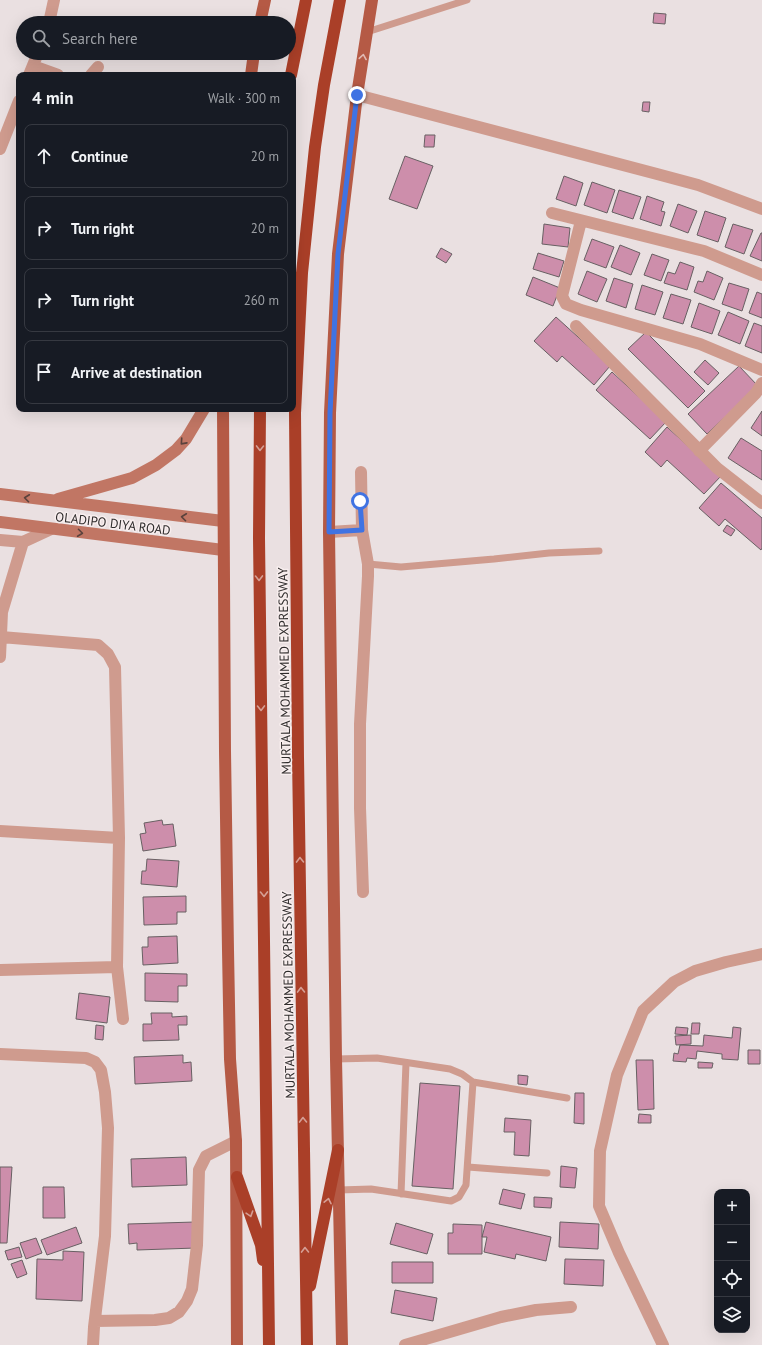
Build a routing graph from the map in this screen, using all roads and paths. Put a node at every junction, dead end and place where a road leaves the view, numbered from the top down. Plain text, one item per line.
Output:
1 (54, 0) edge
2 (265, 0) edge
3 (306, 0) edge
4 (340, 0) edge
5 (372, 0) edge
6 (467, 0) edge
7 (51, 16) edge
8 (262, 16) edge
9 (367, 32) junction
10 (296, 50) edge
11 (35, 60) edge
12 (253, 60) edge
13 (294, 60) edge
14 (31, 71) edge
15 (251, 72) edge
16 (292, 72) edge
17 (357, 95) junction
18 (16, 109) edge
19 (0, 149) edge
20 (762, 209) edge
21 (552, 213) dead end
22 (581, 221) junction
23 (762, 275) edge
24 (576, 326) dead end
25 (762, 370) edge
26 (760, 391) edge
27 (296, 393) edge
28 (202, 412) edge
29 (223, 412) edge
30 (260, 412) edge
31 (295, 412) edge
32 (699, 451) junction
33 (361, 472) dead end
34 (0, 494) edge
35 (52, 501) junction
36 (762, 503) edge
37 (223, 521) junction
38 (0, 522) edge
39 (51, 529) junction
40 (362, 530) junction
41 (329, 532) junction
42 (0, 540) edge
43 (24, 542) junction
44 (223, 550) junction
45 (599, 551) dead end
46 (368, 564) junction
47 (1, 637) edge
48 (0, 656) edge
49 (0, 831) edge
50 (119, 838) junction
51 (364, 892) dead end
52 (762, 954) edge
53 (117, 967) junction
54 (0, 970) edge
55 (123, 1019) dead end
56 (0, 1054) edge
57 (336, 1059) junction
58 (406, 1063) junction
59 (474, 1082) junction
60 (567, 1098) dead end
61 (236, 1141) junction
62 (338, 1150) junction
63 (468, 1166) junction
64 (547, 1173) dead end
65 (237, 1177) junction
66 (339, 1190) junction
67 (401, 1194) junction
68 (270, 1296) junction
69 (571, 1307) dead end
70 (306, 1308) junction
71 (95, 1321) junction
72 (93, 1345) edge
73 (237, 1345) edge
74 (269, 1345) edge
75 (307, 1345) edge
76 (342, 1345) edge
77 (405, 1345) edge
78 (663, 1345) edge

1 - 7 street
2 - 8 main road
3 - 10 highway
27 -> 4 highway, MURTALA MOHAMMED EXPRESSWAY
5 - 9 main road
6 - 9 lane
17 -> 9 main road
11 - 14 street
12 - 15 main road
13 - 16 highway
17 - 20 street
17 - 41 main road
18 - 19 street
21 - 22 street
22 - 23 street
22 - 25 street
24 - 32 street
26 - 32 street
28 -> 35 main road
29 - 37 main road
30 -> 68 highway, MURTALA MOHAMMED EXPRESSWAY
70 -> 31 highway, MURTALA MOHAMMED EXPRESSWAY
32 - 36 street
33 - 40 street
35 -> 34 main road, OLADIPO DIYA ROAD
37 -> 35 main road, OLADIPO DIYA ROAD
37 - 44 main road
38 - 39 main road, OLADIPO DIYA ROAD
39 - 43 street
39 -> 44 main road, OLADIPO DIYA ROAD
40 - 41 street
40 - 46 street
41 - 57 main road
42 - 43 street
43 - 47 street
44 - 61 main road
45 - 46 lane
46 - 51 street
47 - 48 street
47 - 50 street
49 - 50 street
50 - 53 street
52 - 78 street
53 - 54 street
53 - 55 street
56 - 71 street
57 - 58 lane
57 - 62 main road
58 - 59 lane
58 - 67 lane
59 - 60 lane
59 - 63 lane
61 - 65 main road
61 - 71 street
62 - 66 main road
70 -> 62 highway
63 - 64 lane
63 - 67 lane
65 -> 68 highway
65 - 73 main road
66 - 67 lane
66 - 76 main road
68 - 74 highway, MURTALA MOHAMMED EXPRESSWAY
69 - 77 street
70 - 75 highway, MURTALA MOHAMMED EXPRESSWAY
71 - 72 street

